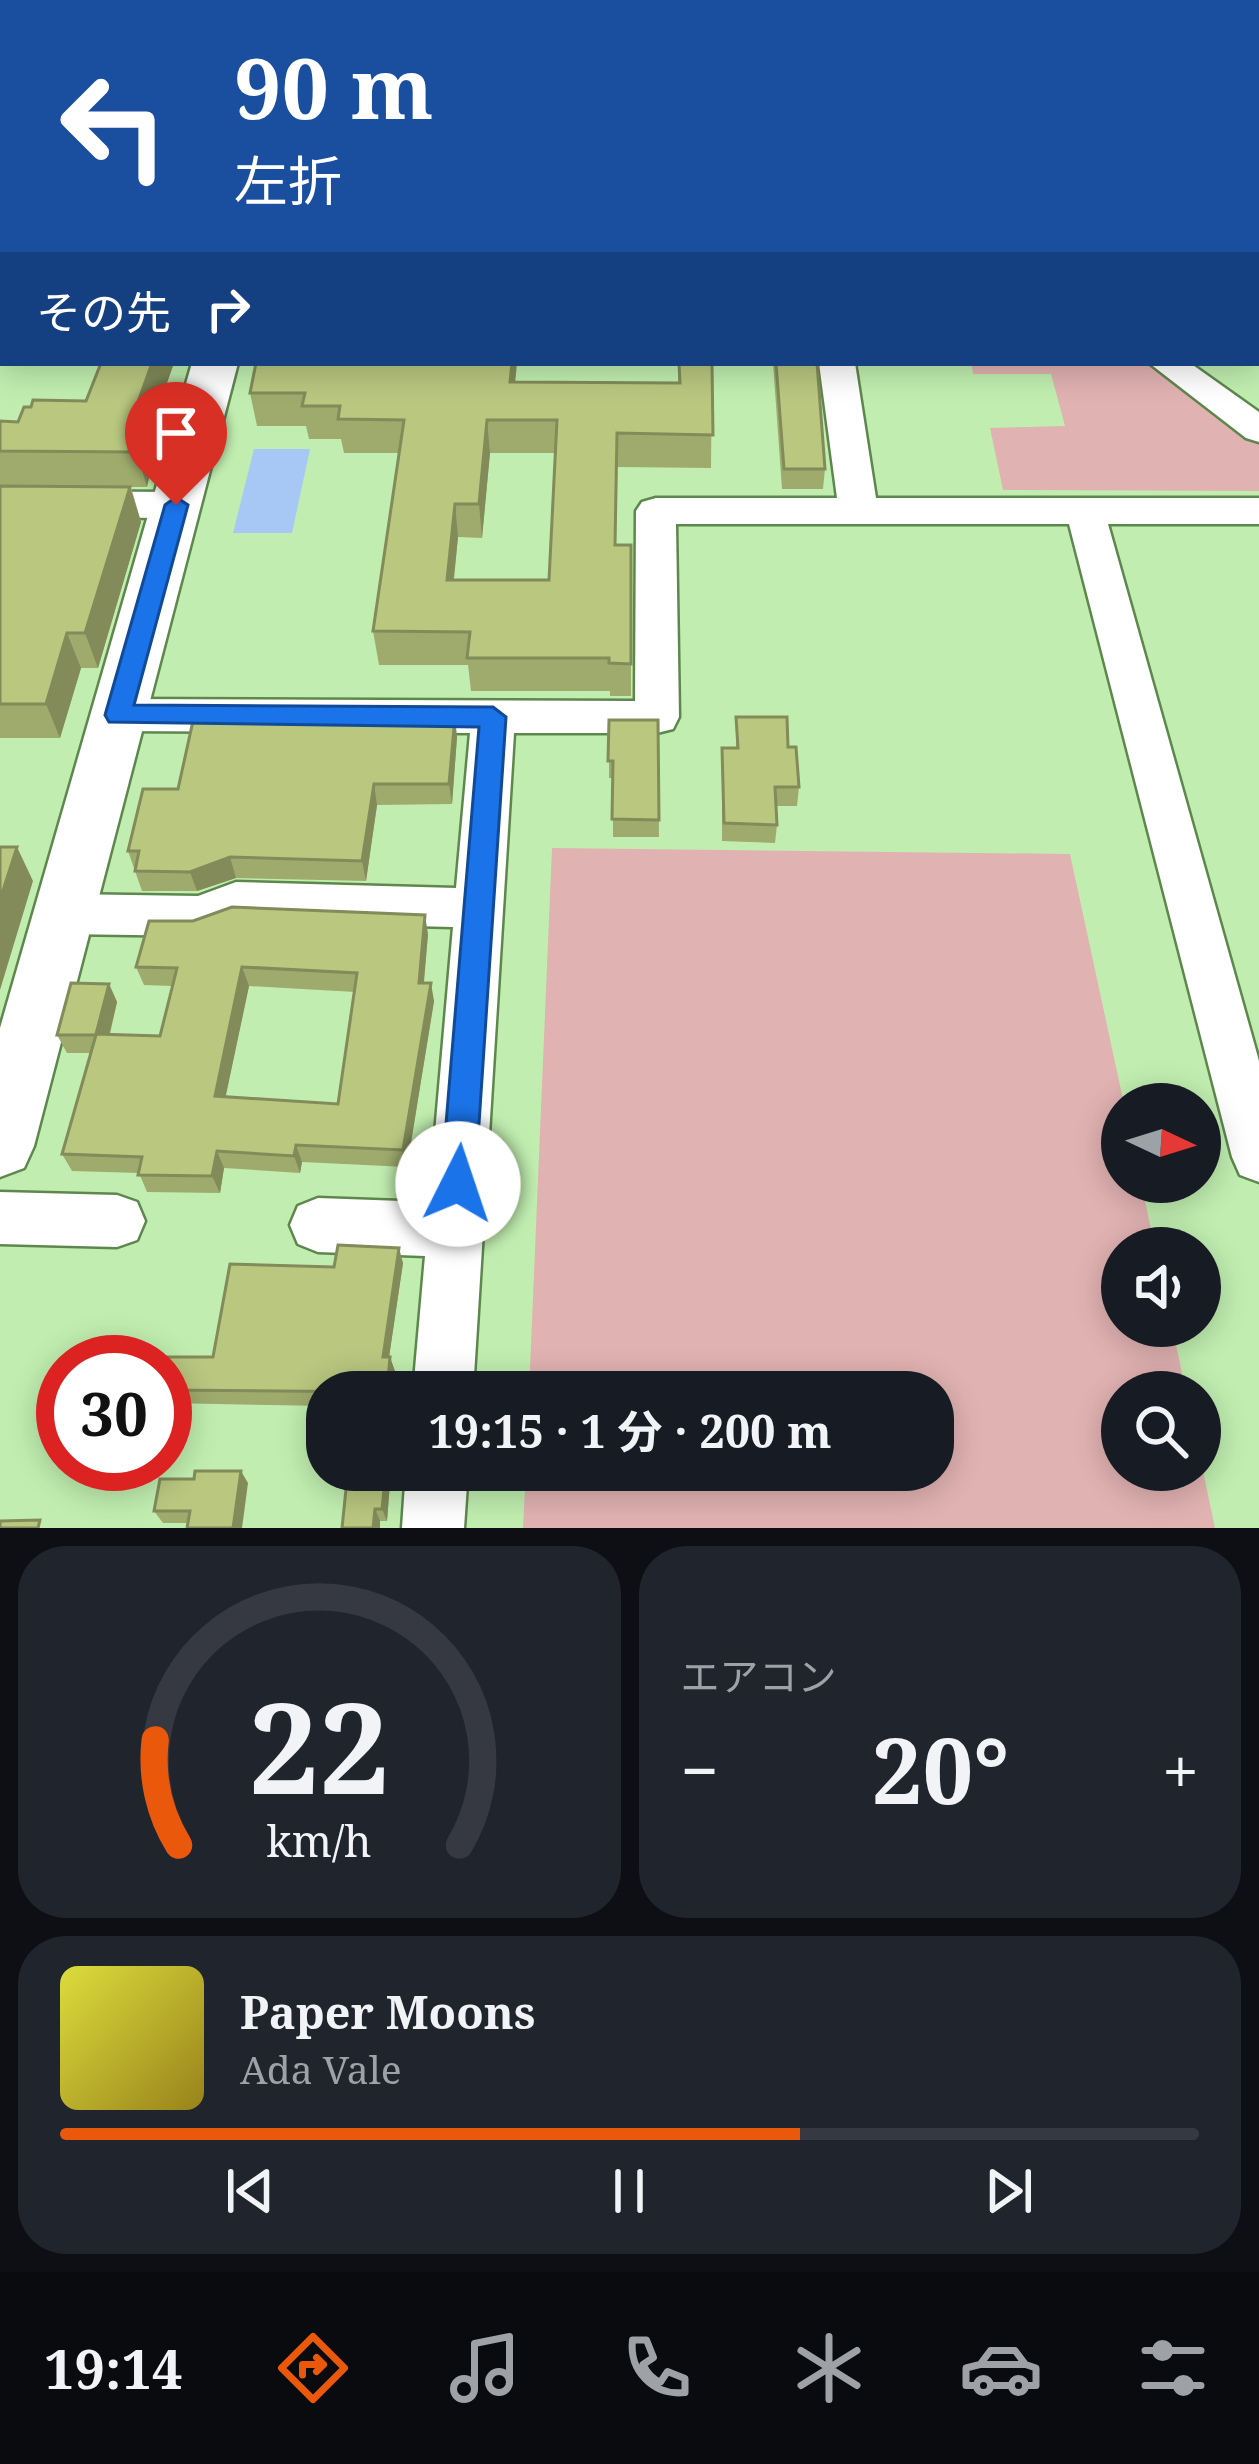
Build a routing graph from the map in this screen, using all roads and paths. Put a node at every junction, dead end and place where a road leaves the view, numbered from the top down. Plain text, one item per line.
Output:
1 (213, 366) edge
2 (837, 366) edge
3 (1171, 366) edge
4 (1259, 430) edge
5 (0, 504) edge
6 (176, 505) junction
7 (858, 511) junction
8 (1259, 511) edge
9 (1085, 512) junction
10 (118, 715) junction
11 (493, 717) junction
12 (478, 908) junction
13 (64, 914) junction
14 (0, 1146) edge
15 (1259, 1157) edge
16 (0, 1218) edge
17 (117, 1221) dead end
18 (318, 1226) dead end
19 (455, 1230) junction
20 (445, 1371) edge
21 (436, 1491) edge
22 (433, 1528) edge

1 - 6 street
2 - 7 street
3 - 4 street
5 - 6 street
6 - 10 street
7 - 9 street
7 - 11 street
8 - 9 street
9 - 15 street
10 - 11 street
10 - 13 street
11 - 12 street
12 - 13 street
12 - 19 street
13 - 14 street
16 - 17 street
18 - 19 street
19 - 20 street
21 - 22 street

